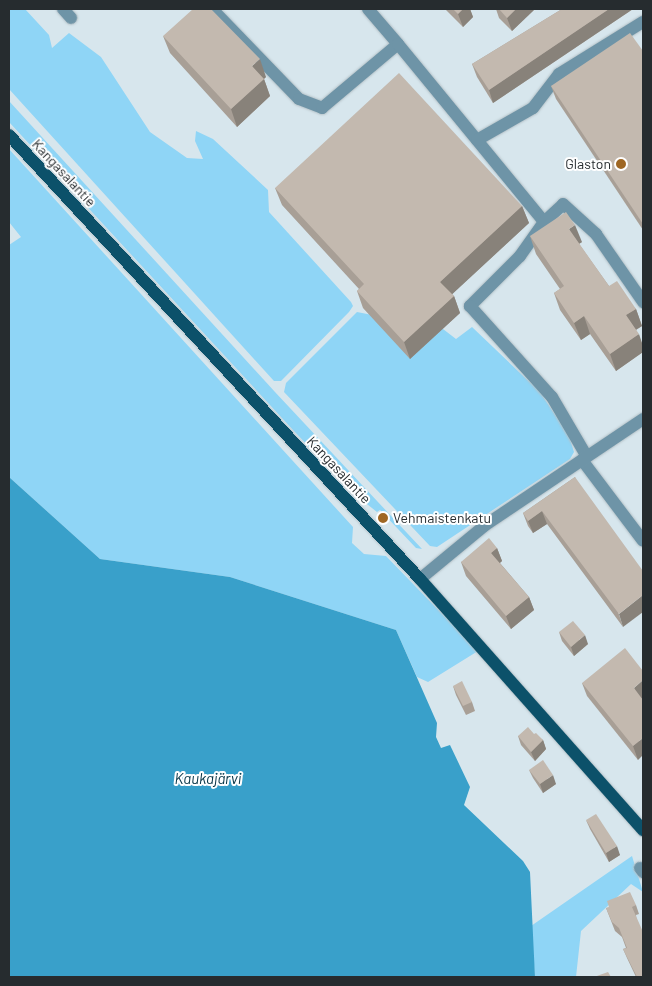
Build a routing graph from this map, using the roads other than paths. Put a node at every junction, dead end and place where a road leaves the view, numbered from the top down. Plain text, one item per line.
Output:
1 (212, 9) edge
2 (368, 9) edge
3 (643, 22) edge
4 (398, 44) junction
5 (9, 135) edge
6 (477, 140) junction
7 (544, 222) junction
8 (643, 302) edge
9 (643, 419) edge
10 (584, 458) junction
11 (643, 541) edge
12 (420, 579) junction
13 (643, 830) edge

1 - 4 street
2 - 4 street
3 - 6 street
4 - 6 street
5 - 12 main road, Kangasalantie
6 - 7 street
7 - 8 street
7 - 10 street
9 - 10 street
10 - 11 street
10 - 12 street
12 - 13 main road, Kangasalantie

